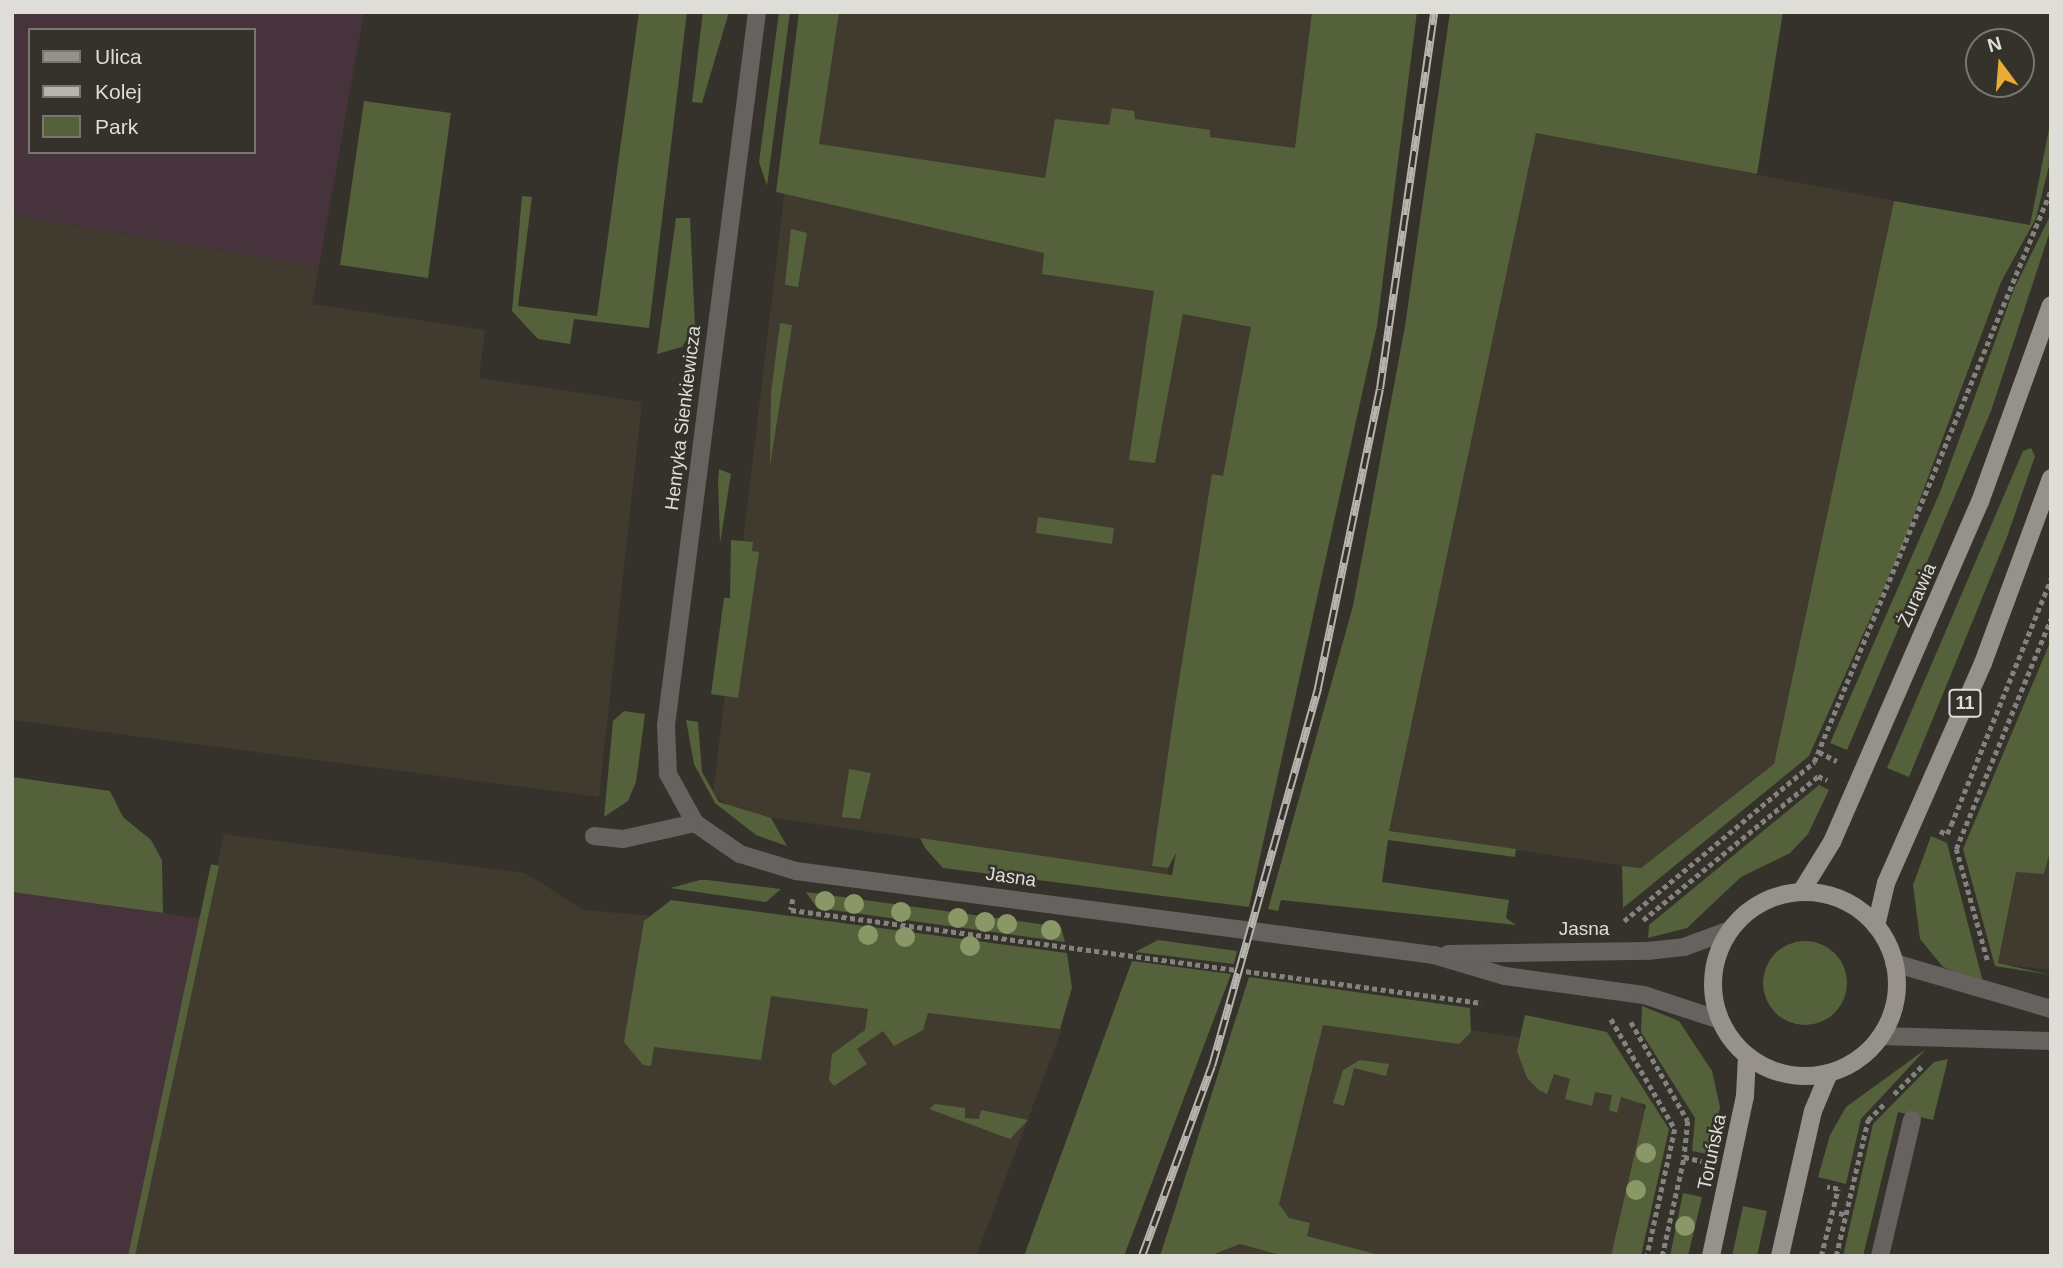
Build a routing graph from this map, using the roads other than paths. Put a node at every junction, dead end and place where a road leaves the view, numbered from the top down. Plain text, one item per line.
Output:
1 (757, 12) edge
2 (2051, 305) edge
3 (2051, 478) edge
4 (695, 823) junction
5 (594, 836) dead end
6 (1801, 892) junction
7 (1876, 926) junction
8 (1730, 930) junction
9 (1434, 955) junction
10 (1894, 963) junction
11 (2051, 1009) edge
12 (1720, 1020) junction
13 (1881, 1036) junction
14 (2051, 1041) edge
15 (1747, 1056) junction
16 (1829, 1073) junction
17 (1912, 1121) dead end
18 (1711, 1256) edge
19 (1780, 1256) edge
20 (1881, 1256) edge

1 - 4 street, Henryka Sienkiewicza
2 - 6 main road, Żurawia
3 - 7 main road, 11
4 - 5 street
4 - 9 street, Jasna
6 - 7 main road
6 - 8 main road
7 - 10 main road
8 - 9 street, Jasna
8 - 12 main road
9 - 12 street, Jasna
10 - 11 street
10 - 13 main road
12 - 15 main road
13 - 14 street
13 - 16 main road
15 - 16 main road
15 - 18 main road, Toruńska
16 - 19 main road
17 - 20 street

